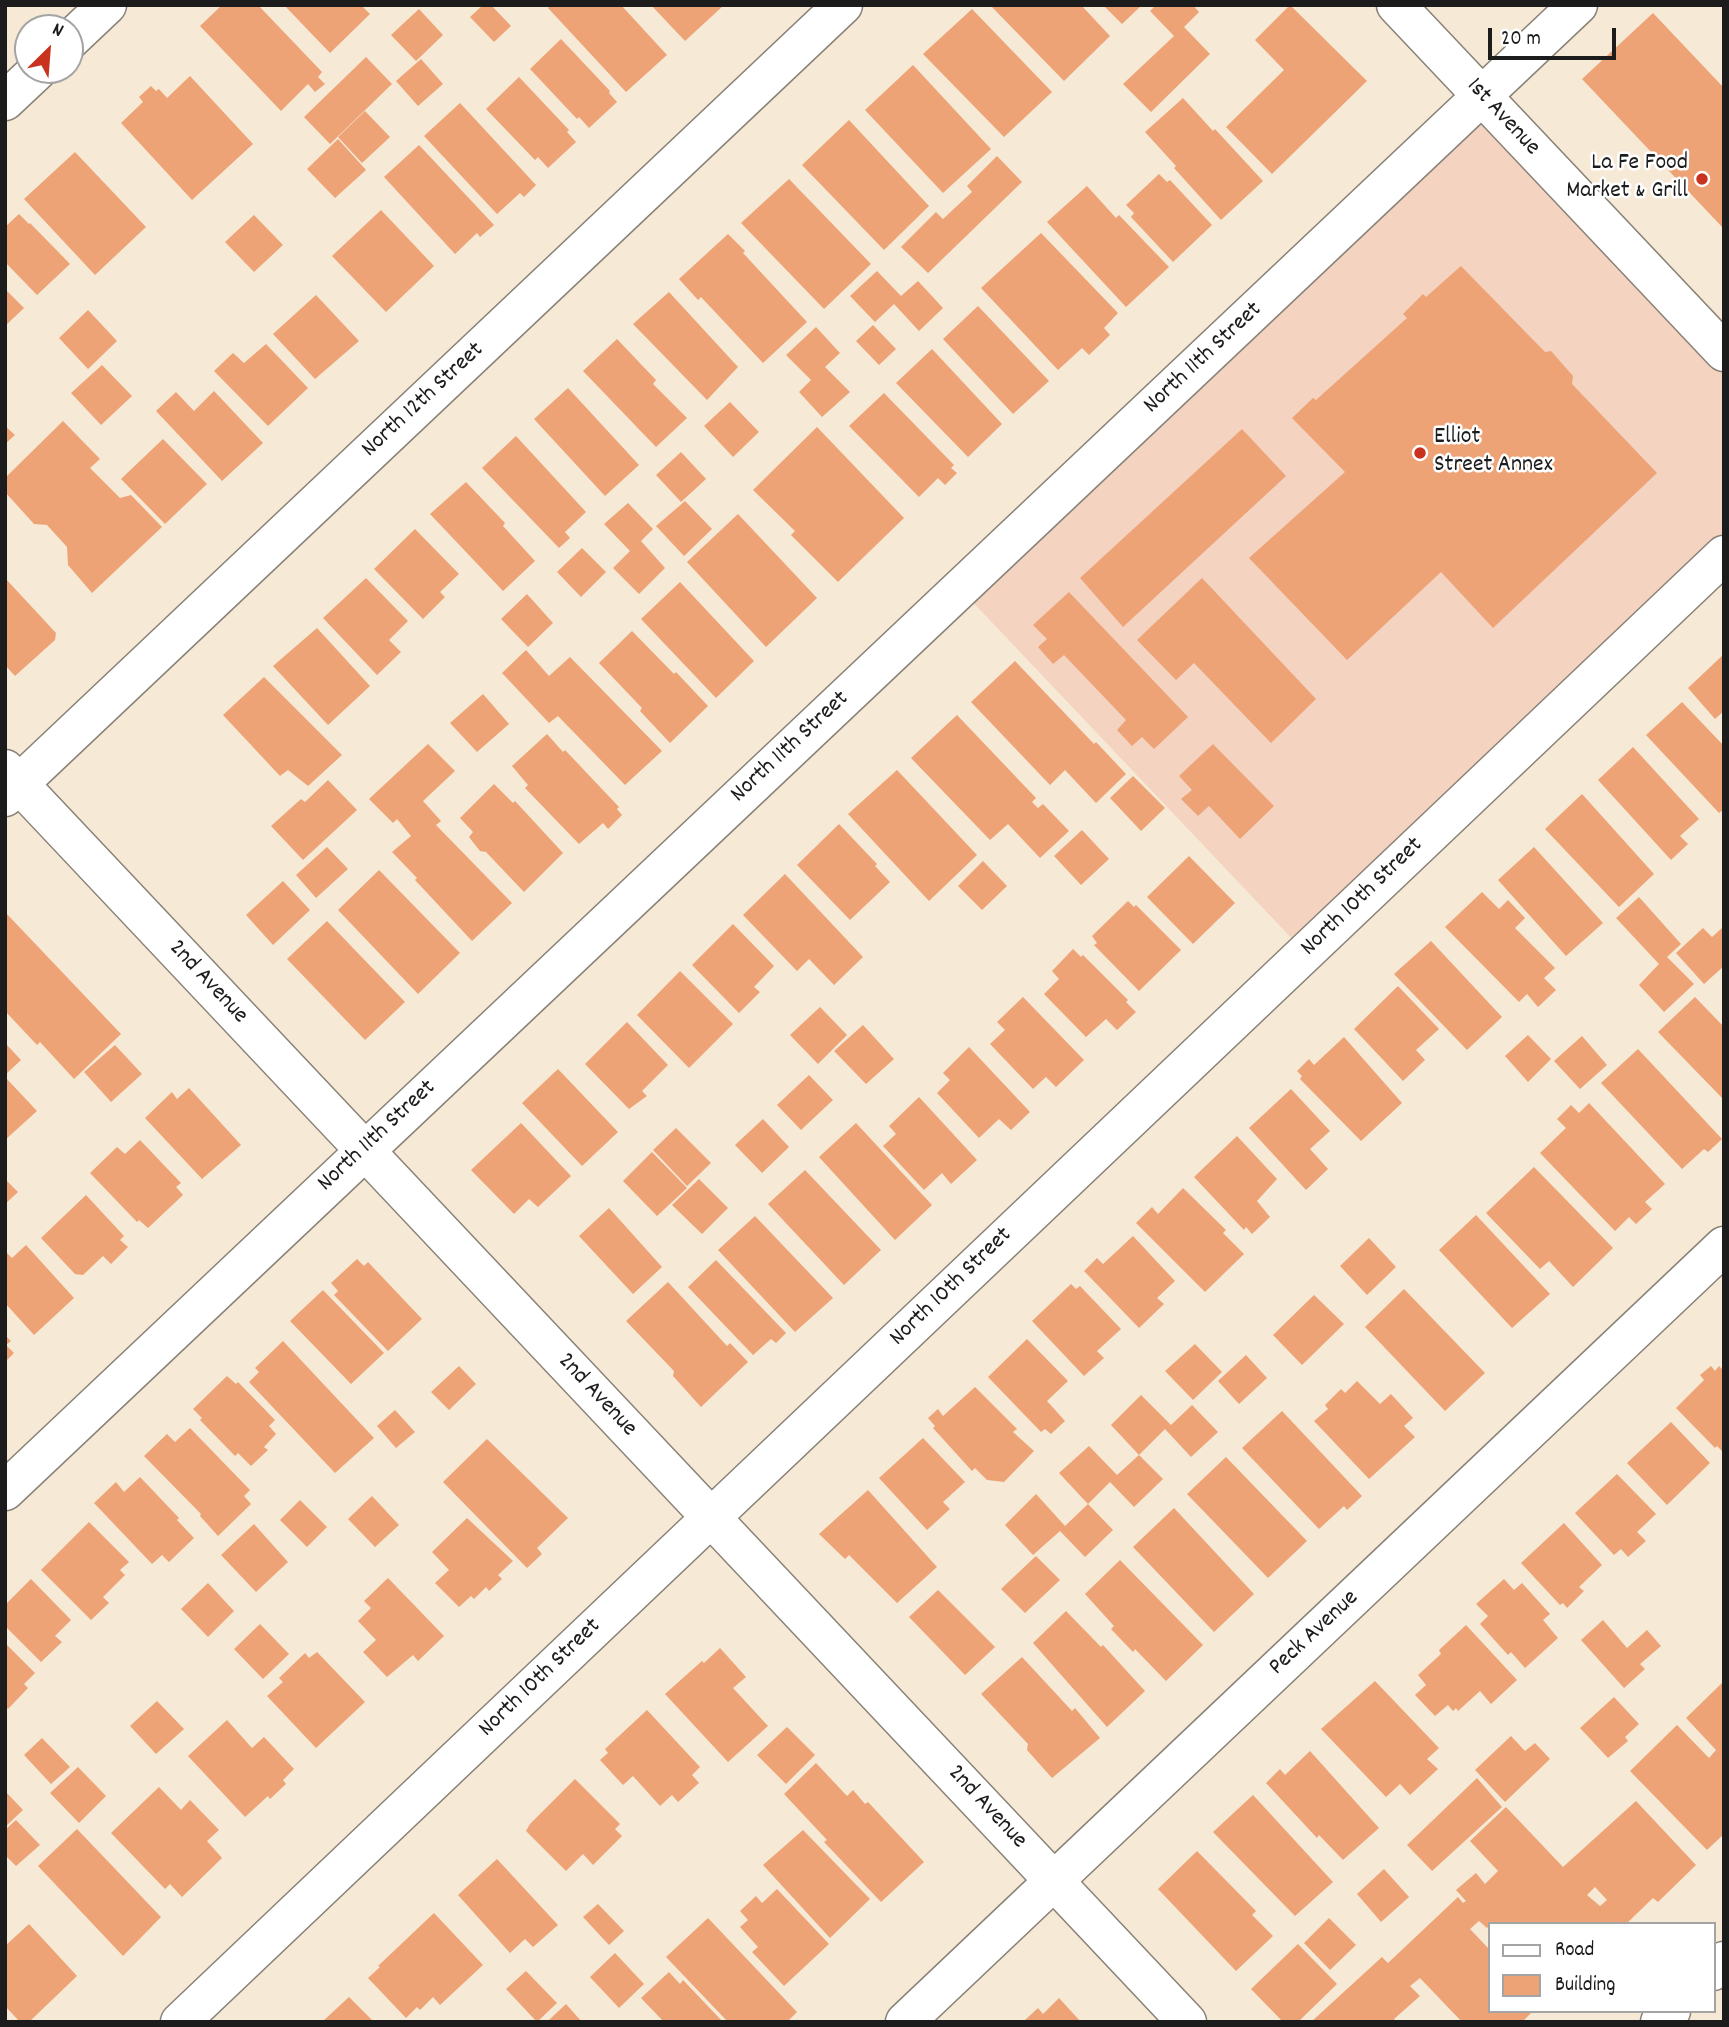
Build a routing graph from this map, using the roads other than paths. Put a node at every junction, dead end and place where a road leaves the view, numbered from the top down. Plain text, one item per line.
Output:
1 (107, 5) edge
2 (843, 5) edge
3 (1395, 5) edge
4 (1578, 5) edge
5 (84, 27) edge
6 (23, 84) edge
7 (1482, 96) junction
8 (5, 101) edge
9 (1724, 352) edge
10 (1724, 555) edge
11 (10, 783) edge
12 (364, 1150) junction
13 (1724, 1246) edge
14 (5, 1492) edge
15 (711, 1517) junction
16 (1055, 1881) junction
17 (180, 2022) edge
18 (905, 2022) edge
19 (1187, 2022) edge

1 - 5 street
2 - 11 street, North 12th Street
3 - 7 street, 1st Avenue
4 - 7 street, North 11th Street
6 - 8 street
7 - 9 street, 1st Avenue
7 - 12 street, North 11th Street
10 - 15 street, North 10th Street
11 - 12 street, 2nd Avenue
12 - 14 street, North 11th Street
12 - 15 street, 2nd Avenue
13 - 16 street, Peck Avenue
15 - 16 street, 2nd Avenue
15 - 17 street, North 10th Street
16 - 18 street, Peck Avenue
16 - 19 street, 2nd Avenue

